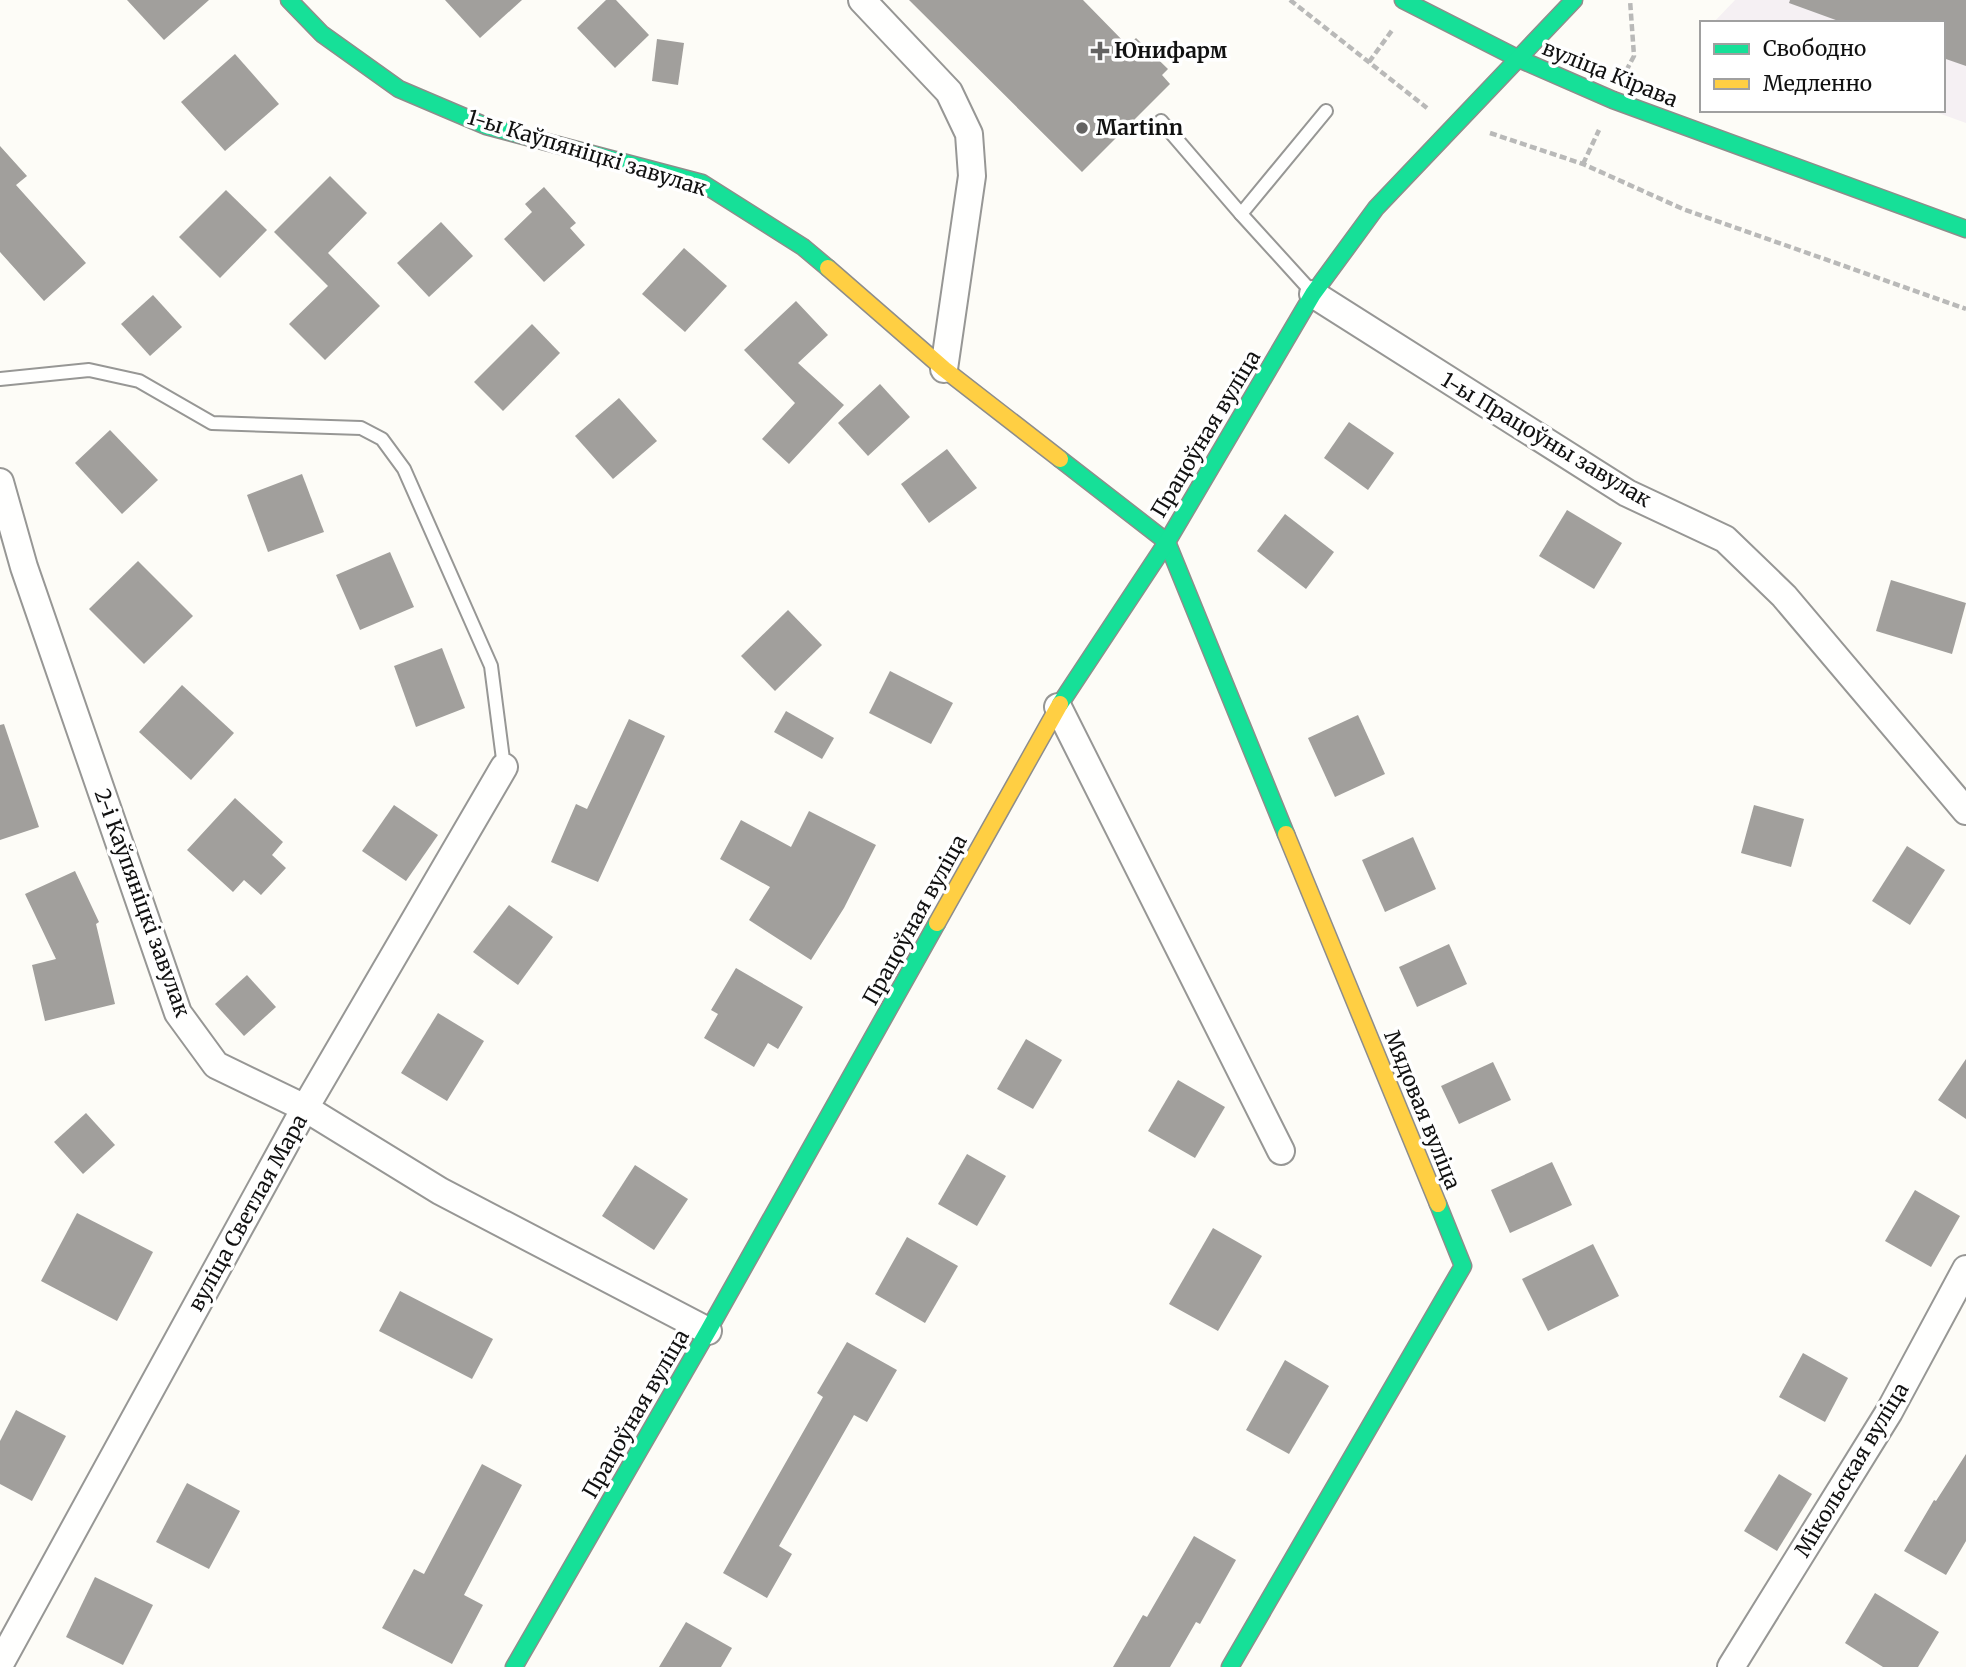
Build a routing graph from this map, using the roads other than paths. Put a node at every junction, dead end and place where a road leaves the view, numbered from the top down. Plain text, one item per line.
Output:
1 (289, 0) edge
2 (862, 0) edge
3 (1403, 0) edge
4 (1574, 0) edge
5 (1519, 59) junction
6 (1326, 111) dead end
7 (1161, 121) dead end
8 (1241, 214) junction
9 (1966, 229) edge
10 (1313, 294) junction
11 (944, 369) junction
12 (0, 379) edge
13 (0, 482) edge
14 (1167, 542) junction
15 (1058, 707) junction
16 (504, 767) joint
17 (1966, 811) edge
18 (305, 1108) junction
19 (1281, 1152) dead end
20 (1966, 1269) edge
21 (708, 1331) junction
22 (0, 1664) edge
23 (514, 1667) edge
24 (1230, 1667) edge
25 (1731, 1667) edge

1 - 11 street, 1-ы Каўпяніцкі завулак
2 - 11 street
3 - 5 street, вуліца Кірава
4 - 5 street, Працоўная вуліца
5 - 9 street, вуліца Кірава
5 - 10 street, Працоўная вуліца
6 - 8 lane
7 - 8 lane
8 - 10 lane
10 - 14 street, Працоўная вуліца
10 - 17 street, 1-ы Працоўны завулак
11 - 14 street, 1-ы Каўпяніцкі завулак
12 - 16 lane
13 - 18 street, 2-і Каўпяніцкі завулак
14 - 15 street, Працоўная вуліца
14 - 24 street, Мядовая вуліца
15 - 19 street
15 - 21 street, Працоўная вуліца
16 - 18 street, вуліца Светлая Мара
18 - 21 street, 2-і Каўпяніцкі завулак
18 - 22 street, вуліца Светлая Мара
20 - 25 street, Мікольская вуліца
21 - 23 street, Працоўная вуліца

